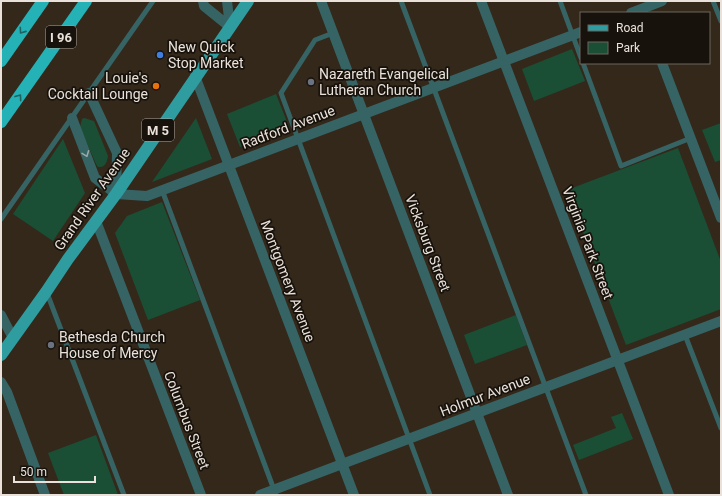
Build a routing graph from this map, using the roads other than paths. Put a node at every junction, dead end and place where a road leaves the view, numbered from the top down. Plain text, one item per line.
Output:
1 (43, 1) edge
2 (86, 1) edge
3 (153, 1) edge
4 (203, 1) edge
5 (227, 1) edge
6 (248, 1) edge
7 (321, 1) edge
8 (401, 1) edge
9 (481, 1) edge
10 (560, 1) edge
11 (662, 1) edge
12 (713, 1) edge
13 (641, 8) edge
14 (721, 21) edge
15 (230, 27) junction
16 (334, 33) junction
17 (577, 33) edge
18 (580, 52) edge
19 (1, 61) edge
20 (504, 61) junction
21 (583, 64) edge
22 (662, 64) edge
23 (195, 76) junction
24 (433, 87) junction
25 (89, 93) junction
26 (364, 114) junction
27 (72, 118) junction
28 (1, 122) edge
29 (691, 138) junction
30 (297, 139) junction
31 (229, 164) junction
32 (162, 190) junction
33 (116, 194) junction
34 (721, 218) edge
35 (1, 219) edge
36 (96, 221) junction
37 (46, 292) junction
38 (1, 315) edge
39 (721, 321) edge
40 (685, 335) junction
41 (13, 338) junction
42 (1, 355) edge
43 (618, 360) junction
44 (1, 382) edge
45 (546, 387) junction
46 (477, 413) junction
47 (721, 428) edge
48 (409, 439) junction
49 (343, 464) junction
50 (275, 492) edge
51 (45, 495) edge
52 (124, 495) edge
53 (200, 495) edge
54 (260, 495) edge
55 (354, 495) edge
56 (430, 495) edge
57 (508, 495) edge
58 (586, 495) edge
59 (669, 495) edge

1 -> 19 highway, I 96
28 -> 2 highway, I 96
3 - 25 lane
4 - 15 street
5 - 15 street
6 - 15 main road, Grand River Avenue / M 5
7 - 16 street, Vicksburg Street
8 - 24 lane
9 - 20 street, Virginia Park Street
10 - 17 lane
11 - 13 street
12 - 14 lane
15 - 23 main road, Grand River Avenue / M 5
16 - 26 street, Vicksburg Street
16 - 30 lane
17 - 18 lane
17 - 20 street, Radford Avenue
20 - 24 street, Radford Avenue
20 - 43 street, Virginia Park Street
21 - 29 lane
22 - 29 street
23 - 31 street, Montgomery Avenue
23 - 33 main road, Grand River Avenue / M 5
24 - 26 street, Radford Avenue
24 - 45 lane
25 - 27 lane
25 - 33 street
26 - 30 street, Radford Avenue
26 - 46 street, Vicksburg Street
27 -> 33 street
27 - 35 lane
29 - 34 street
30 - 31 street, Radford Avenue
30 - 48 lane
31 - 32 street, Radford Avenue
31 - 49 street, Montgomery Avenue
32 - 33 street, Radford Avenue
32 - 50 lane
33 - 36 main road, Grand River Avenue / M 5
36 - 37 main road, Grand River Avenue / M 5
36 - 53 street, Columbus Street
37 - 41 main road, Grand River Avenue / M 5
37 - 52 lane
38 - 41 street
39 - 40 street, Holmur Avenue
40 - 43 street, Holmur Avenue
40 - 47 lane
41 - 42 main road, Grand River Avenue / M 5
43 - 45 street, Holmur Avenue
43 - 59 street, Virginia Park Street
44 - 51 street
45 - 46 street, Holmur Avenue
45 - 58 lane
46 - 48 street, Holmur Avenue
46 - 57 street, Vicksburg Street
48 - 49 street, Holmur Avenue
48 - 56 lane
49 - 50 street, Holmur Avenue
49 - 55 street, Montgomery Avenue
50 - 54 street, Holmur Avenue

